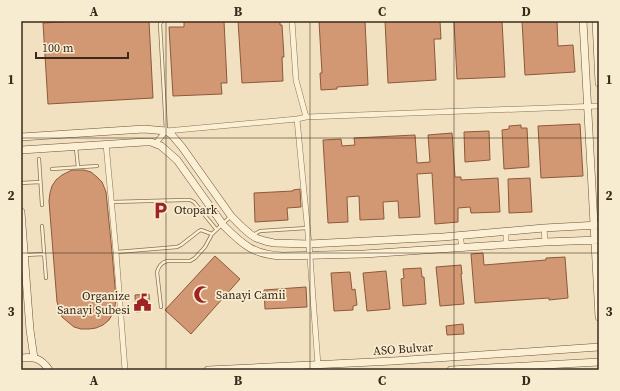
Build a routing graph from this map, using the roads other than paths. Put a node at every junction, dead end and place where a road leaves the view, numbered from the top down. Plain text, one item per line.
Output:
1 (162, 21) edge
2 (292, 21) edge
3 (583, 21) edge
4 (596, 21) edge
5 (599, 83) edge
6 (588, 106) junction
7 (599, 106) edge
8 (306, 117) junction
9 (297, 119) junction
10 (166, 131) junction
11 (21, 137) edge
12 (106, 144) junction
13 (155, 144) junction
14 (76, 146) junction
15 (21, 150) edge
16 (39, 159) dead end
17 (97, 166) dead end
18 (78, 167) junction
19 (52, 169) dead end
20 (41, 182) junction
21 (21, 183) edge
22 (111, 202) junction
23 (42, 205) dead end
24 (21, 212) edge
25 (231, 216) junction
26 (222, 223) junction
27 (597, 225) edge
28 (42, 226) dead end
29 (308, 228) junction
30 (544, 228) junction
31 (216, 229) junction
32 (506, 231) junction
33 (212, 234) junction
34 (460, 235) junction
35 (252, 236) junction
36 (597, 240) edge
37 (545, 242) junction
38 (309, 244) junction
39 (506, 245) junction
40 (462, 248) junction
41 (116, 252) junction
42 (44, 254) junction
43 (24, 255) junction
44 (309, 255) junction
45 (46, 278) dead end
46 (160, 307) dead end
47 (599, 317) edge
48 (599, 347) edge
49 (21, 358) edge
50 (34, 358) junction
51 (599, 362) edge
52 (315, 367) edge
53 (326, 367) edge
54 (49, 370) edge
55 (125, 370) edge
56 (208, 370) edge
57 (451, 370) edge

1 - 10 lane
2 - 8 street
3 - 6 street
4 - 5 street
6 - 7 street
6 - 8 street
6 - 27 street
8 - 9 street
9 - 10 street
9 - 29 street
10 - 11 street
10 - 13 street
10 - 25 street
12 - 13 street
12 - 14 street
12 - 22 street
13 - 26 street
14 - 15 street
14 - 18 lane
16 - 20 lane
17 - 18 lane
18 - 19 lane
20 - 21 lane
20 - 23 lane
22 - 31 lane
22 - 41 street
24 - 43 street
25 - 26 lane
25 - 35 street
26 - 31 lane
26 - 44 street
27 - 30 street
27 - 36 street
28 - 42 lane
29 - 35 lane
29 - 38 street
30 - 32 street
30 - 37 street
31 - 33 lane
32 - 34 street
32 - 39 street
33 - 41 lane
33 - 46 lane
34 - 38 street
34 - 40 street
35 - 38 street
36 - 37 street
36 - 47 street
37 - 39 street
38 - 44 street
39 - 40 street
40 - 44 street
41 - 55 street
42 - 43 lane
42 - 45 lane
43 - 50 street
44 - 52 street
48 - 53 street, ASO Bulvar
49 - 50 street
50 - 54 street
51 - 57 street
52 - 53 street, ASO Bulvar
52 - 56 street, ASO Bulvar

